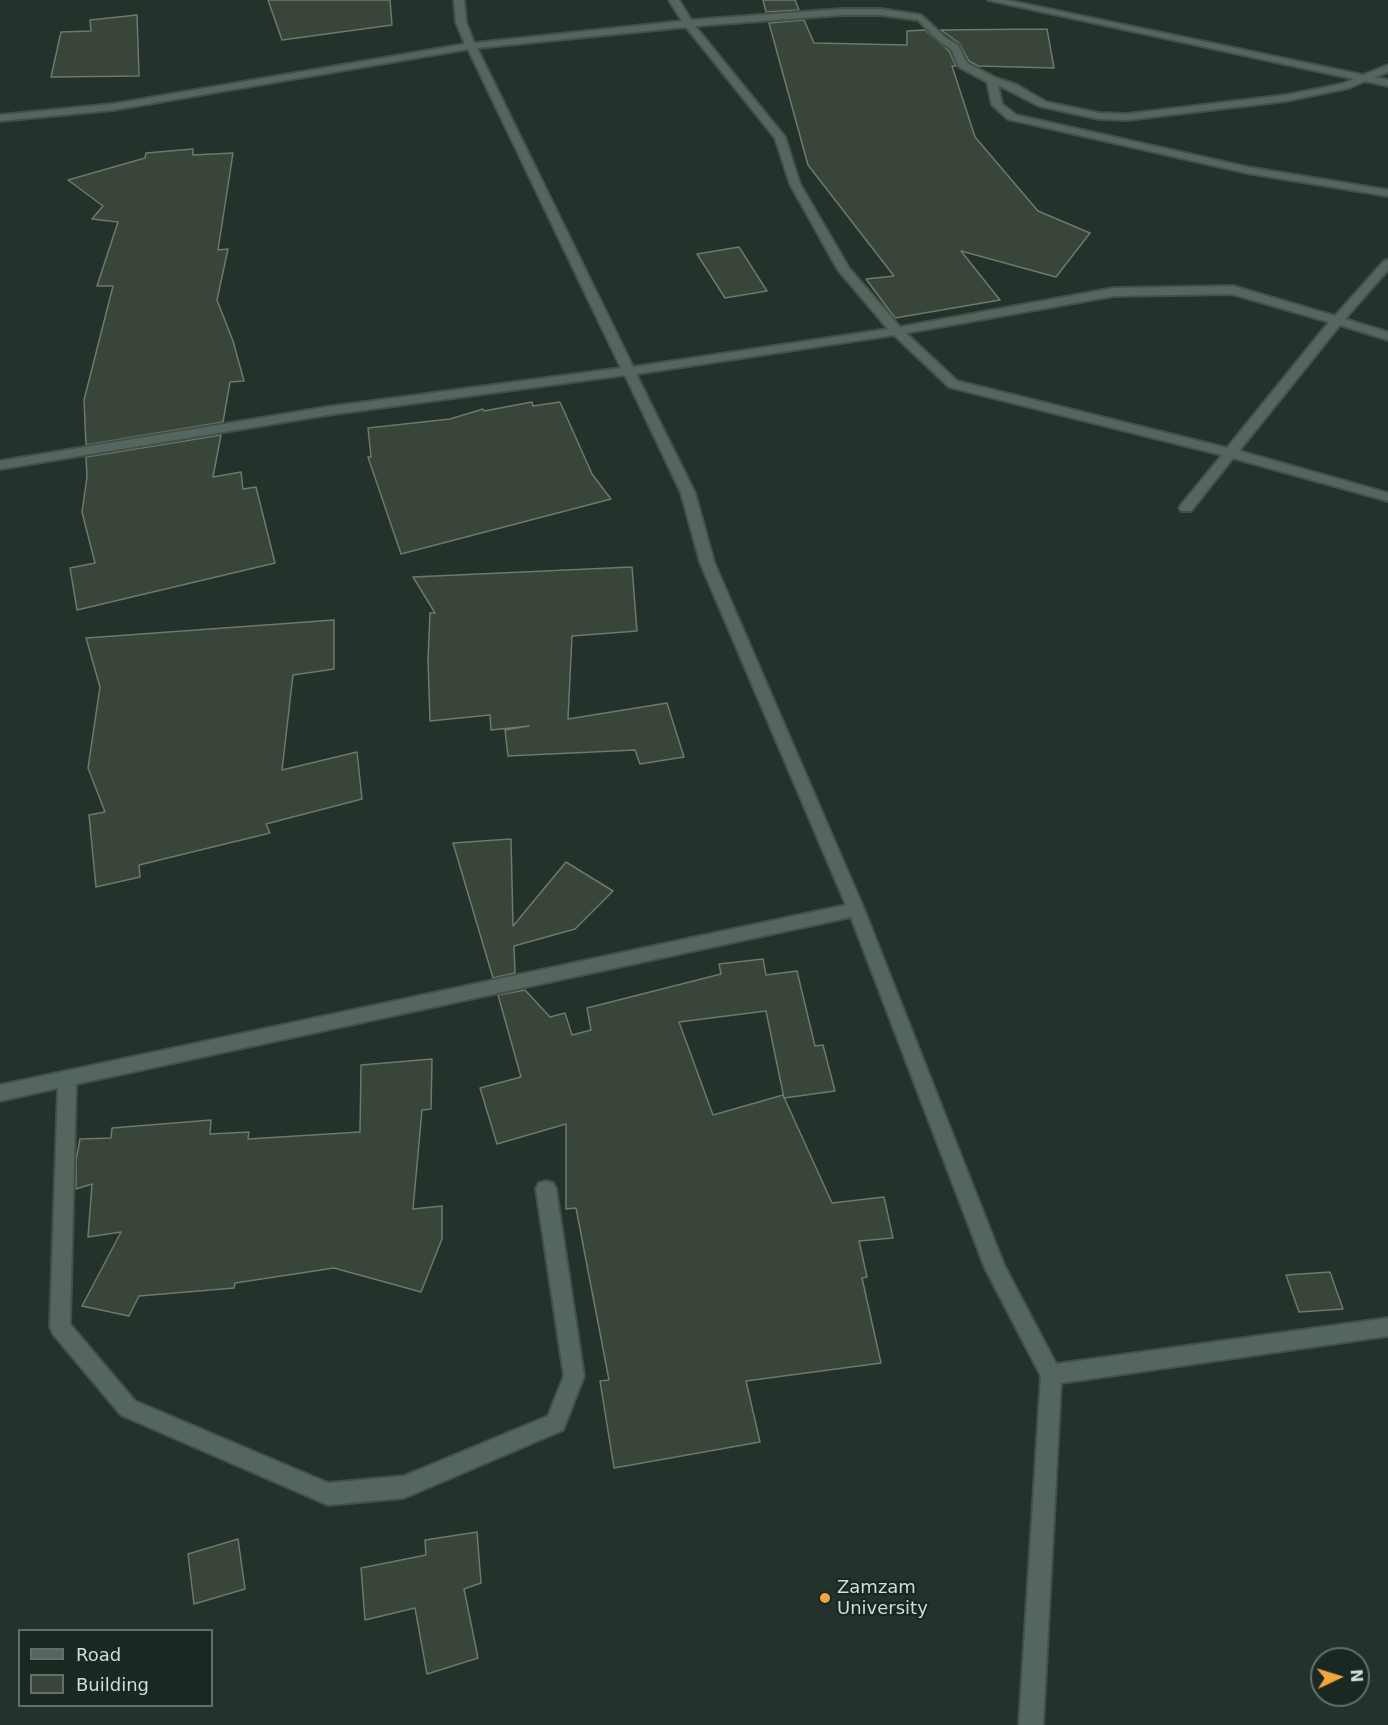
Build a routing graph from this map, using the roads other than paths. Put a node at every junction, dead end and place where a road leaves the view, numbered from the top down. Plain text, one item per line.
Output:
1 (459, 0) edge
2 (674, 0) edge
3 (993, 0) edge
4 (688, 23) junction
5 (471, 46) junction
6 (1388, 68) edge
7 (1362, 79) junction
8 (992, 80) junction
9 (1388, 83) edge
10 (0, 118) edge
11 (1388, 193) edge
12 (1388, 263) edge
13 (1337, 321) junction
14 (897, 331) junction
15 (1388, 336) edge
16 (629, 371) junction
17 (1231, 453) junction
18 (0, 465) edge
19 (1388, 497) edge
20 (1186, 508) dead end
21 (856, 909) junction
22 (67, 1078) junction
23 (0, 1093) edge
24 (546, 1189) dead end
25 (1388, 1327) edge
26 (1051, 1375) junction
27 (1031, 1725) edge

1 - 5 street
2 - 4 street
3 - 7 street
4 - 5 street
4 - 8 street
4 - 14 street
5 - 10 street
5 - 16 street
6 - 7 street
7 - 8 street
7 - 9 street
8 - 11 street
12 - 13 street
13 - 14 street
13 - 15 street
13 - 17 street
14 - 16 street
14 - 17 street
16 - 18 street
16 - 21 street
17 - 19 street
17 - 20 street
21 - 22 street
21 - 26 street
22 - 23 street
22 - 24 street
25 - 26 street
26 - 27 street

